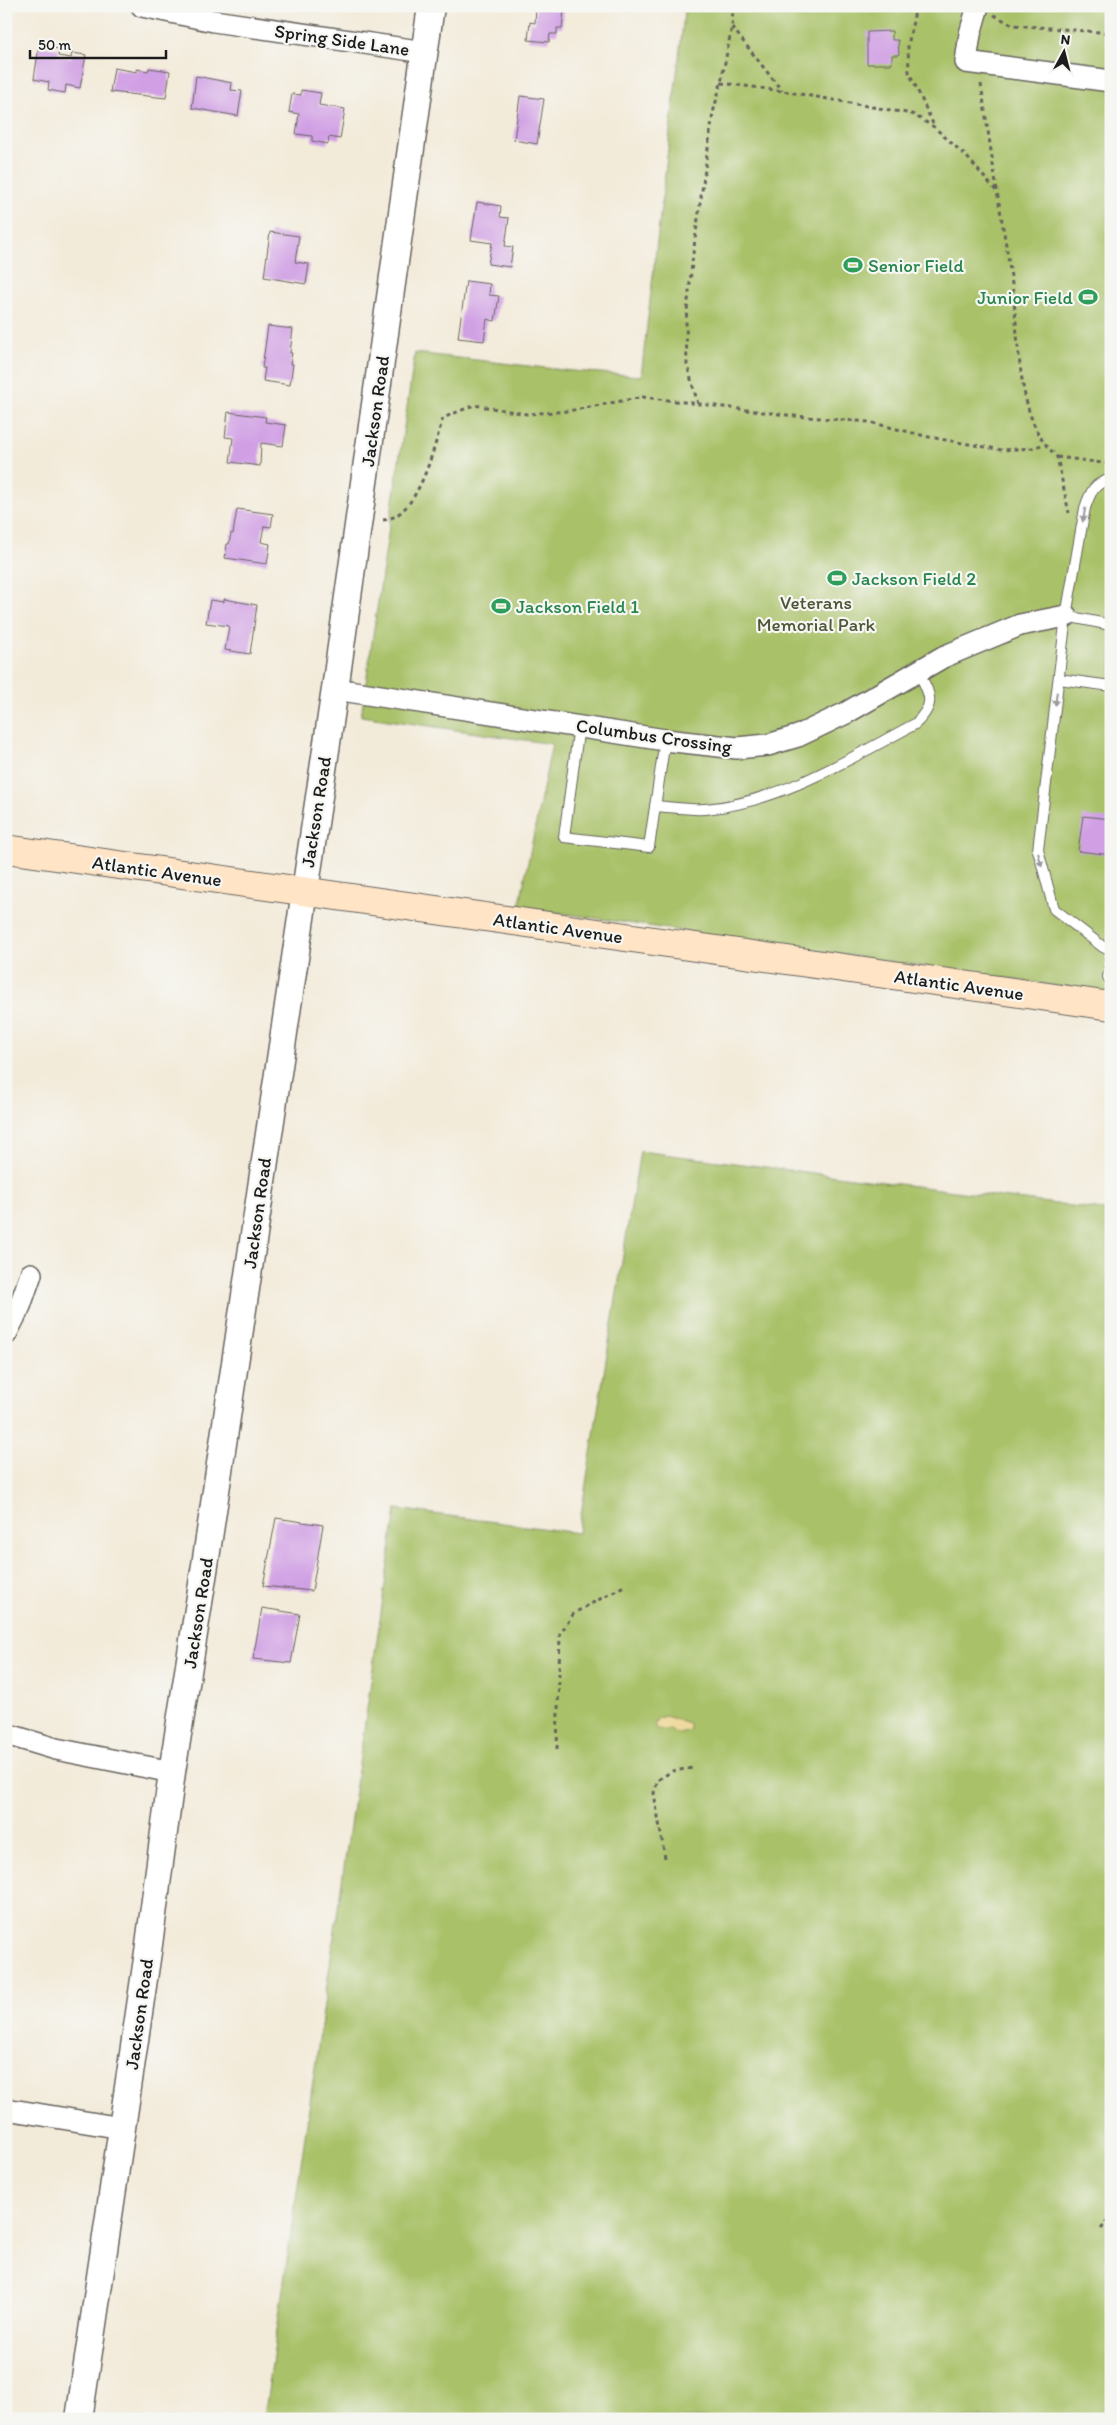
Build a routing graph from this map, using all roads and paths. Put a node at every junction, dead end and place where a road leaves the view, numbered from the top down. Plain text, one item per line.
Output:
1 (142, 6) edge
2 (431, 6) edge
3 (733, 6) edge
4 (916, 6) edge
5 (983, 8) edge
6 (732, 26) junction
7 (1111, 33) edge
8 (424, 52) junction
9 (982, 64) junction
10 (1111, 80) edge
11 (721, 83) junction
12 (783, 91) junction
13 (934, 128) junction
14 (997, 192) junction
15 (698, 404) junction
16 (1045, 444) junction
17 (1057, 457) junction
18 (1111, 464) edge
19 (1111, 480) edge
20 (1070, 516) dead end
21 (383, 520) dead end
22 (1066, 616) junction
23 (1111, 625) edge
24 (918, 671) junction
25 (1059, 679) junction
26 (1111, 686) edge
27 (335, 689) junction
28 (579, 726) junction
29 (665, 740) junction
30 (655, 806) junction
31 (6, 849) edge
32 (304, 892) junction
33 (1111, 948) edge
34 (1111, 959) edge
35 (1111, 981) edge
36 (1111, 1006) edge
37 (31, 1274) dead end
38 (6, 1334) edge
39 (624, 1586) dead end
40 (6, 1734) edge
41 (558, 1749) dead end
42 (693, 1768) dead end
43 (172, 1772) junction
44 (665, 1858) dead end
45 (6, 2109) edge
46 (122, 2128) junction
47 (1111, 2217) edge
48 (1101, 2229) dead end
49 (79, 2419) edge

1 - 8 street, Spring Side Lane
2 - 8 street, Jackson Road
3 - 6 path
4 - 13 path
5 - 7 path
5 - 9 street
6 - 11 path
6 - 12 path
8 - 27 street, Jackson Road
9 - 10 street
9 - 14 path
11 - 12 path
11 - 15 path
12 - 13 path
13 - 14 path
14 - 16 path
15 - 16 path
15 - 21 path
16 - 17 path
17 - 18 path
17 - 20 path
19 -> 22 lane
22 - 23 lane
22 - 24 street, Columbus Crossing
22 - 25 lane
24 - 29 street, Columbus Crossing
24 - 30 lane
25 - 26 lane
25 -> 33 lane
27 - 28 street, Columbus Crossing
27 - 32 street, Jackson Road
28 - 29 street, Columbus Crossing
28 - 30 lane
29 - 30 lane
31 - 32 main road, Atlantic Avenue
32 - 36 main road, Atlantic Avenue
32 - 43 street, Jackson Road
34 - 35 lane
37 - 38 street
39 - 41 path
40 - 43 street
42 - 44 path
43 - 46 street, Jackson Road
45 - 46 street
46 - 49 street, Jackson Road
47 - 48 path

